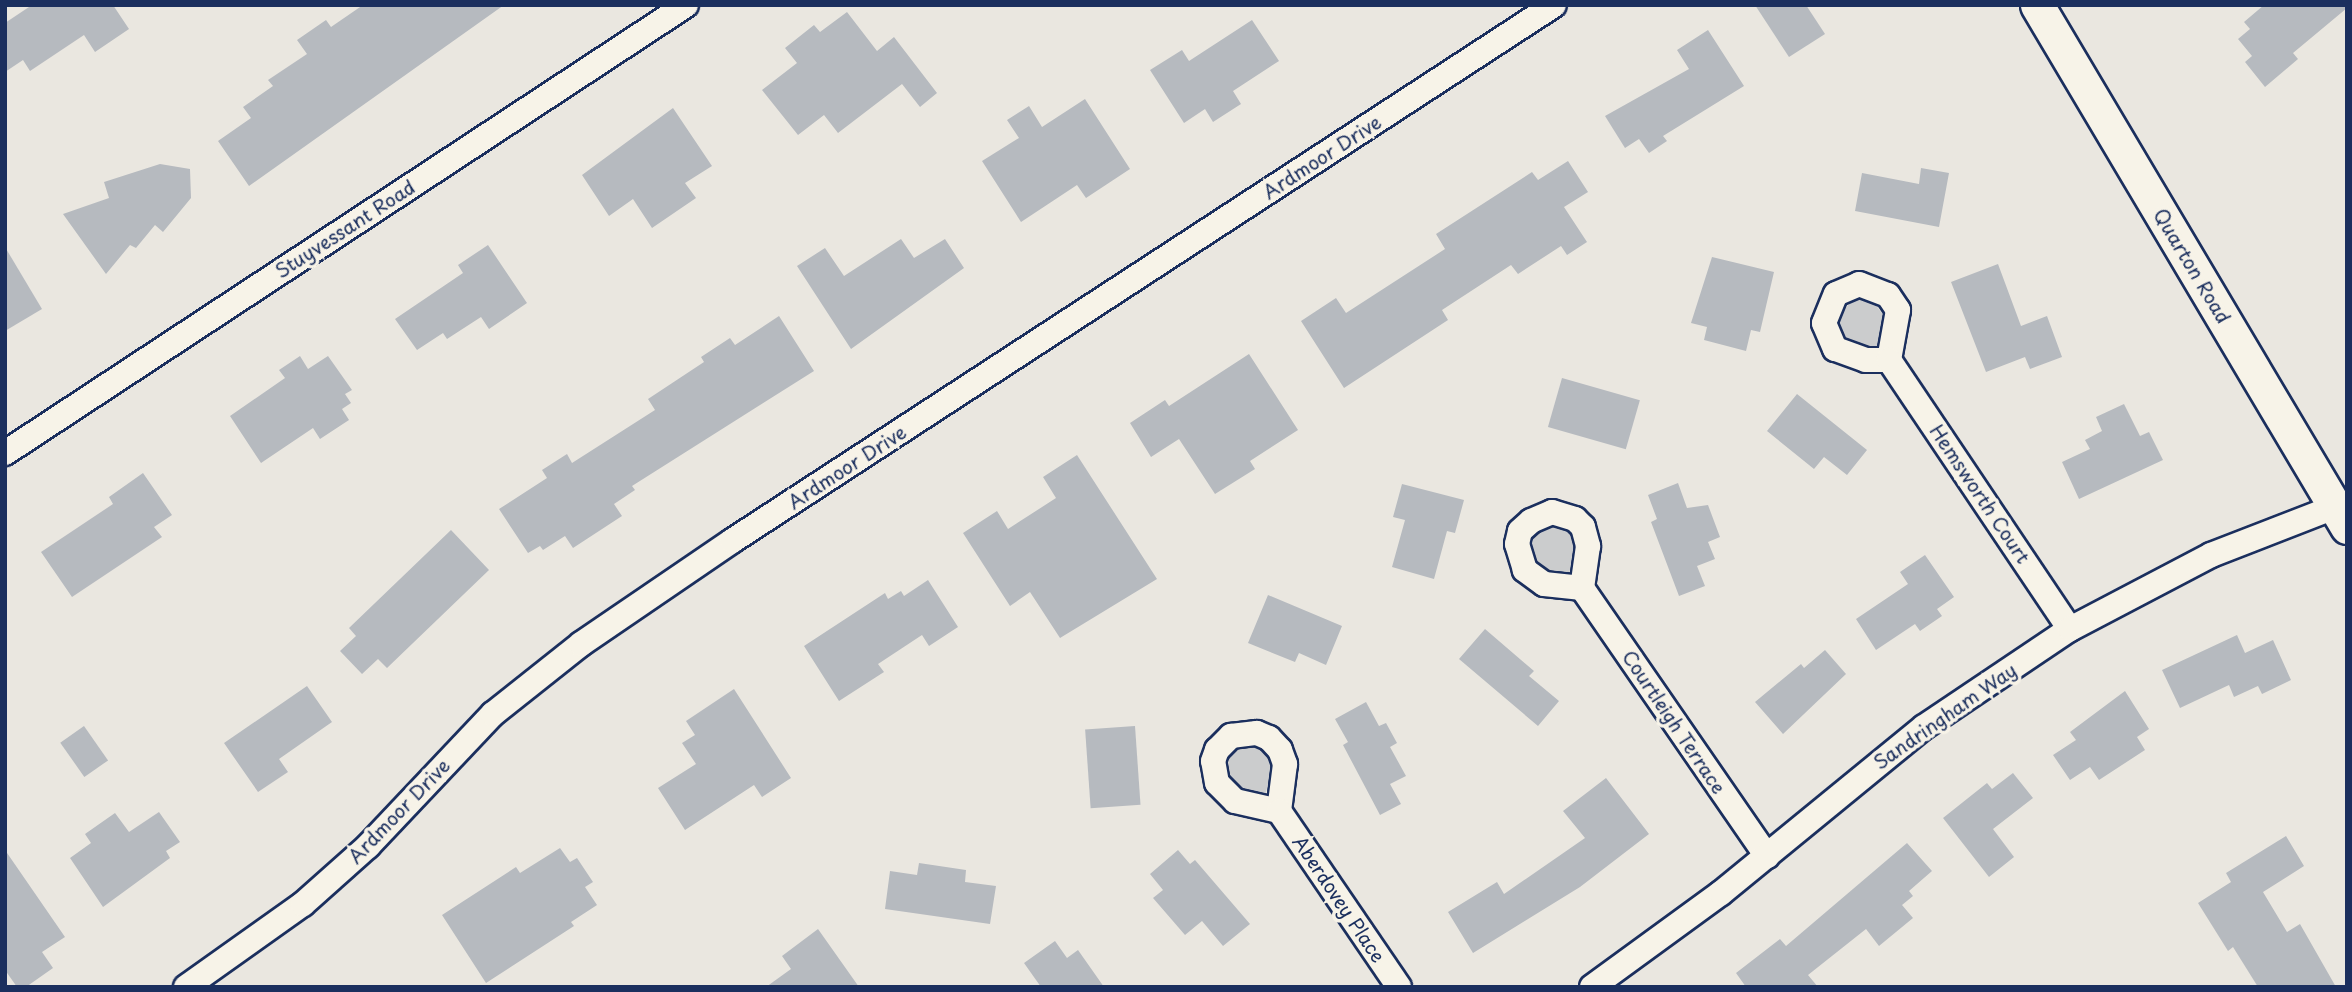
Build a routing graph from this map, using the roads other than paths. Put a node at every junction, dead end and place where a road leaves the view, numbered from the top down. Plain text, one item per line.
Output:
1 (686, 5) edge
2 (1554, 5) edge
3 (2039, 6) edge
4 (1889, 360) dead end
5 (5, 453) edge
6 (2341, 517) edge
7 (1582, 588) dead end
8 (2070, 629) junction
9 (1279, 811) dead end
10 (1767, 856) junction
11 (186, 987) edge
12 (1399, 987) edge
13 (1592, 987) edge

1 - 5 street, Stuyvessant Road
2 - 11 street, Ardmoor Drive
3 - 6 street, Quarton Road
4 - 8 street, Hemsworth Court
6 - 8 street, Sandringham Way
7 - 10 street, Courtleigh Terrace
8 - 10 street, Sandringham Way
9 - 12 street, Aberdovey Place
10 - 13 street, Sandringham Way

